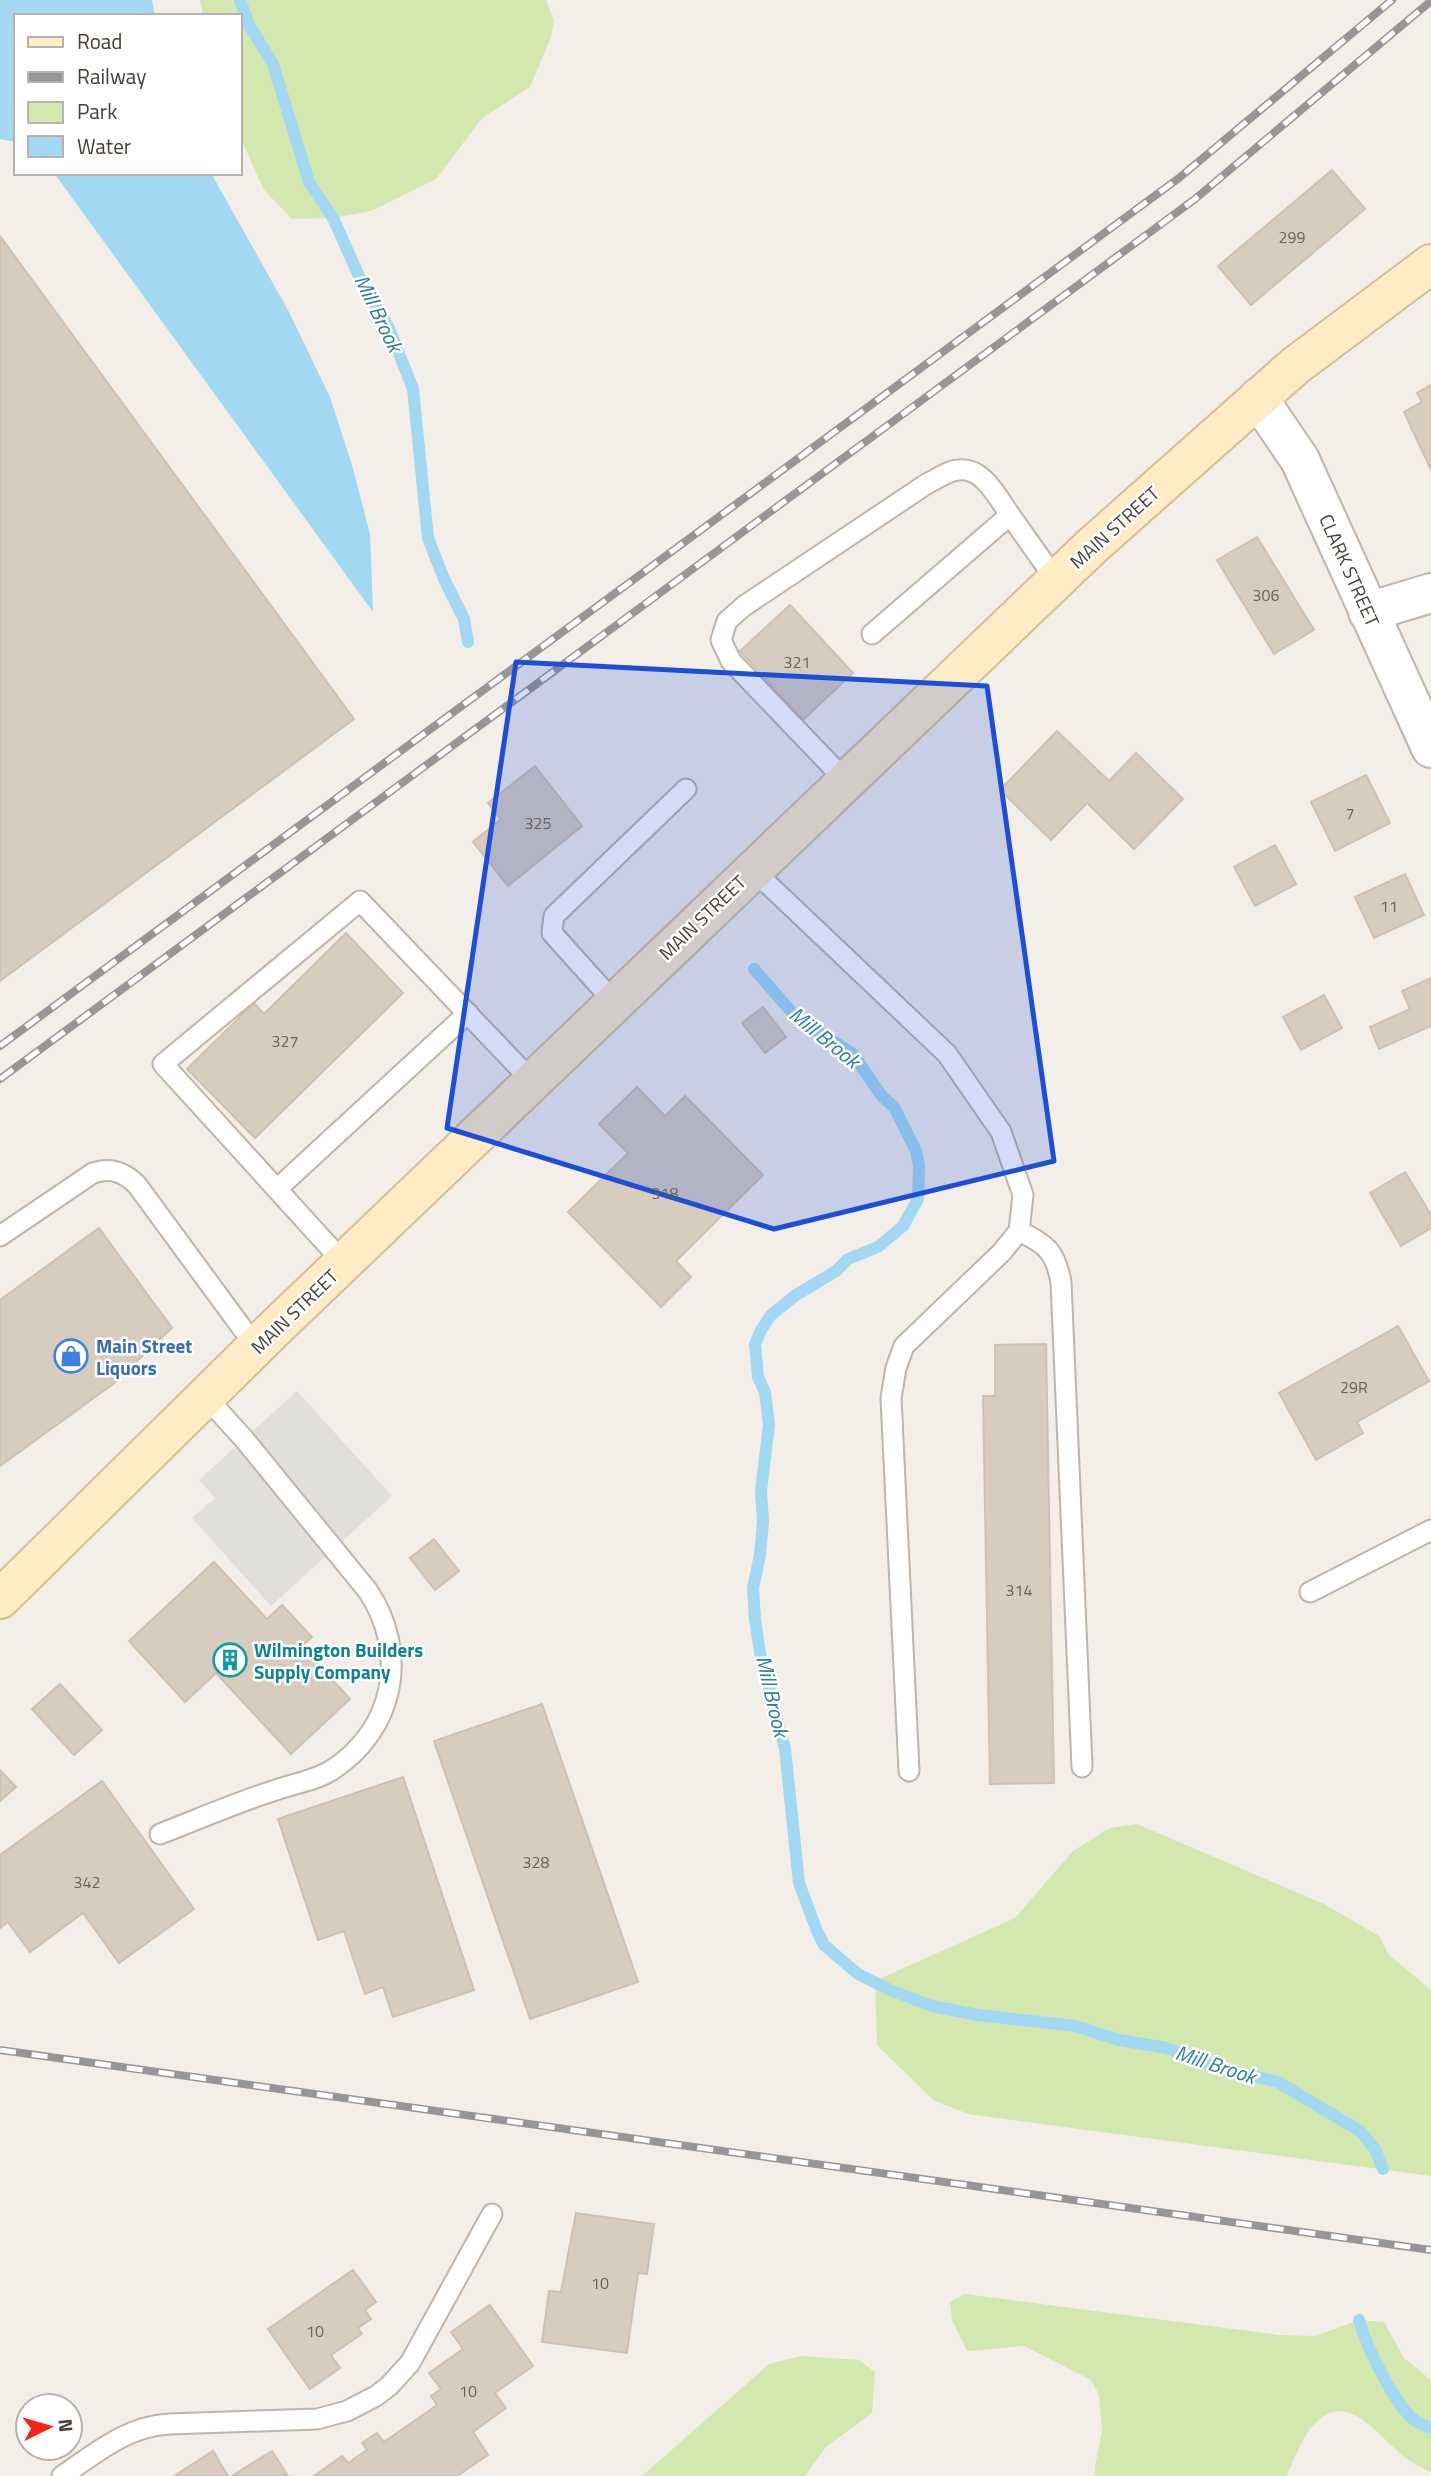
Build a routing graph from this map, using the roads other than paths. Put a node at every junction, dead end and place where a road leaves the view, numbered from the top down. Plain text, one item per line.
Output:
1 (1431, 264) edge
2 (1258, 398) junction
3 (1010, 515) junction
4 (1056, 580) junction
5 (1431, 593) edge
6 (1368, 612) junction
7 (872, 634) dead end
8 (1431, 748) edge
9 (845, 780) junction
10 (686, 789) dead end
11 (752, 869) junction
12 (614, 1002) junction
13 (468, 1013) junction
14 (532, 1081) junction
15 (277, 1189) junction
16 (1019, 1231) junction
17 (0, 1236) edge
18 (344, 1263) junction
19 (256, 1347) junction
20 (205, 1396) junction
21 (1431, 1530) edge
22 (1310, 1592) dead end
23 (0, 1599) edge
24 (1082, 1767) dead end
25 (909, 1771) dead end
26 (160, 1834) dead end
27 (492, 2214) dead end
28 (62, 2476) edge

1 - 2 main road, MAIN STREET
2 - 4 main road, MAIN STREET
2 - 6 street, CLARK STREET
3 - 4 lane
3 - 7 lane
3 - 9 lane
4 - 9 main road, MAIN STREET
5 - 6 street
6 - 8 street, CLARK STREET
9 - 11 main road, MAIN STREET
10 - 12 lane
11 - 12 main road, MAIN STREET
11 - 16 lane
12 - 14 main road, MAIN STREET
13 - 14 lane
13 - 15 lane
13 - 15 lane
14 - 18 main road, MAIN STREET
15 - 18 lane
16 - 24 lane
16 - 25 lane
17 - 19 lane
18 - 19 main road, MAIN STREET
19 - 20 main road, MAIN STREET
20 - 23 main road, MAIN STREET
20 - 26 lane
21 - 22 lane
27 - 28 lane

